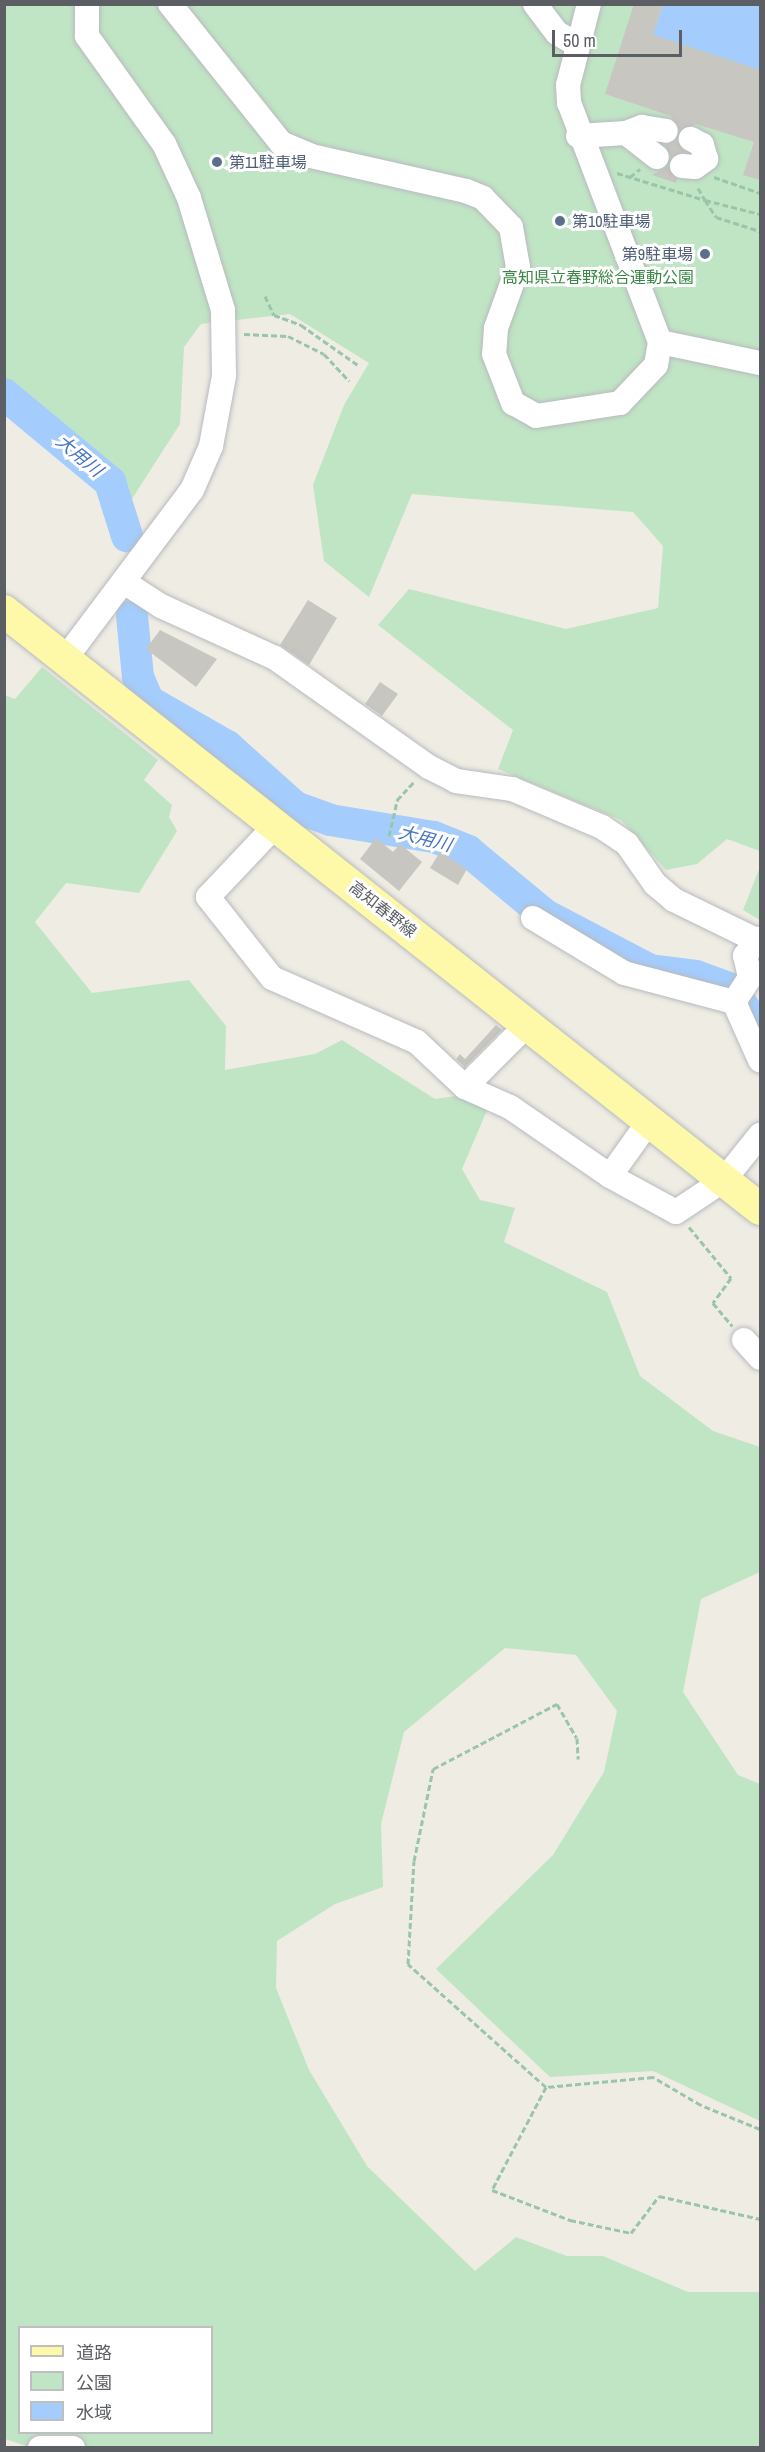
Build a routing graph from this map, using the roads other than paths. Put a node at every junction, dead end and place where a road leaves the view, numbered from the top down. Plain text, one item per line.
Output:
1 (87, 4) edge
2 (170, 4) edge
3 (535, 4) edge
4 (589, 4) edge
5 (578, 45) junction
6 (666, 131) dead end
7 (626, 133) junction
8 (578, 136) junction
9 (691, 139) dead end
10 (657, 157) dead end
11 (684, 167) road end
12 (660, 342) junction
13 (760, 363) edge
14 (124, 582) junction
15 (4, 611) edge
16 (65, 659) junction
17 (276, 825) junction
18 (533, 918) dead end
19 (759, 940) edge
20 (738, 996) junction
21 (528, 1024) junction
22 (760, 1060) edge
23 (465, 1087) junction
24 (650, 1120) junction
25 (760, 1135) edge
26 (610, 1176) junction
27 (724, 1180) junction
28 (760, 1209) edge
29 (744, 1340) road end
30 (760, 1358) edge
31 (40, 2448) edge
32 (73, 2448) edge

1 - 14 street
2 - 12 street
3 - 5 street
4 - 5 street
5 - 8 street
6 - 7 street
7 - 8 street
7 - 10 street
8 - 12 street
9 - 11 street
12 - 13 street
14 - 16 street
14 - 19 street
15 - 16 main road, 高知春野線
16 - 17 main road, 高知春野線
17 - 21 main road, 高知春野線
17 - 23 street
18 - 20 street
19 - 20 street
20 - 22 street
21 - 23 street
21 - 24 main road, 高知春野線
23 - 26 street
24 - 26 street
24 - 27 main road, 高知春野線
25 - 27 street
26 - 27 street
27 - 28 main road, 高知春野線
29 - 30 street
31 - 32 street

